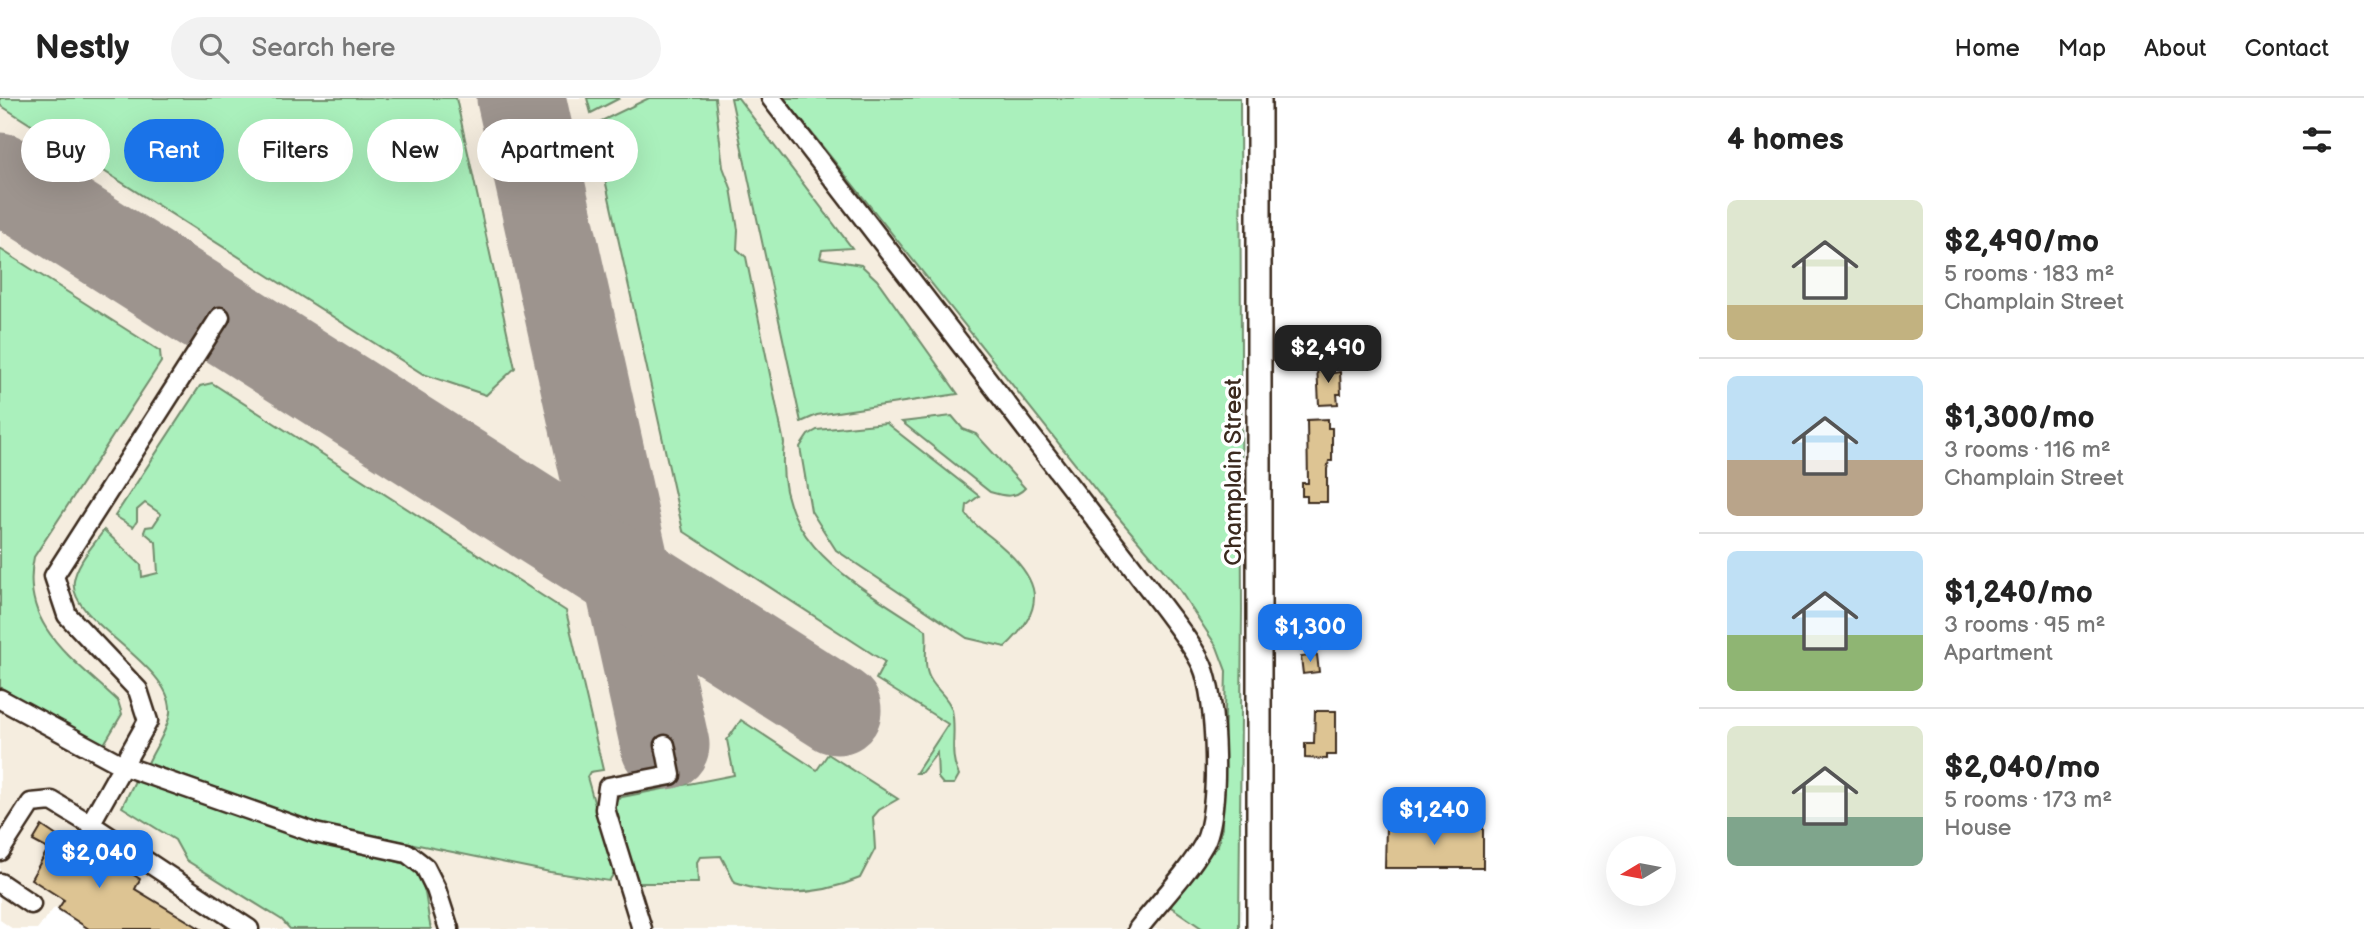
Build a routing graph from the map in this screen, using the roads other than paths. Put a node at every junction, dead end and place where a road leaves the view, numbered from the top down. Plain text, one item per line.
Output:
1 (771, 98) edge
2 (1259, 98) edge
3 (220, 317) dead end
4 (0, 699) edge
5 (665, 745) dead end
6 (124, 766) junction
7 (90, 824) junction
8 (0, 851) edge
9 (0, 883) edge
10 (31, 904) dead end
11 (249, 929) edge
12 (449, 929) edge
13 (642, 929) edge
14 (1138, 929) edge
15 (1259, 929) edge

1 - 14 lane
2 - 15 main road, Champlain Street
3 - 6 lane
4 - 6 lane
5 - 13 lane
6 - 7 lane
6 - 12 lane
7 - 8 lane
7 - 11 lane
9 - 10 lane

